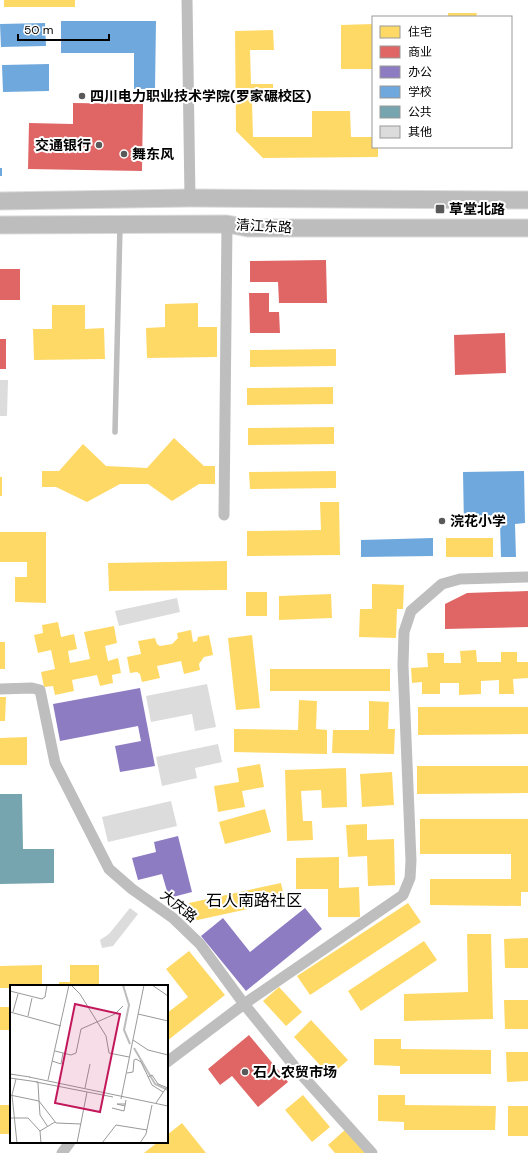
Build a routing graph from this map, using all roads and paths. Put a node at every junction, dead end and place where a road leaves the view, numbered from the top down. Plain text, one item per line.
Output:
1 (187, 0) edge
2 (190, 198) junction
3 (528, 200) edge
4 (0, 201) edge
5 (120, 224) junction
6 (227, 224) junction
7 (0, 225) edge
8 (528, 228) edge
9 (115, 432) dead end
10 (224, 515) dead end
11 (528, 577) edge
12 (0, 689) edge
13 (244, 1004) junction
14 (168, 1061) edge
15 (69, 1143) edge
16 (62, 1153) edge
17 (372, 1153) edge

1 - 2 street
2 - 3 main road, 清江东路
2 - 4 main road, 清江东路
5 - 6 main road, 清江东路
5 - 7 main road, 清江东路
5 - 9 lane
6 - 8 main road, 清江东路
6 - 10 street
11 - 13 street
12 - 13 street, 大庆路
13 - 14 street
13 - 17 street, 大庆路
15 - 16 street

